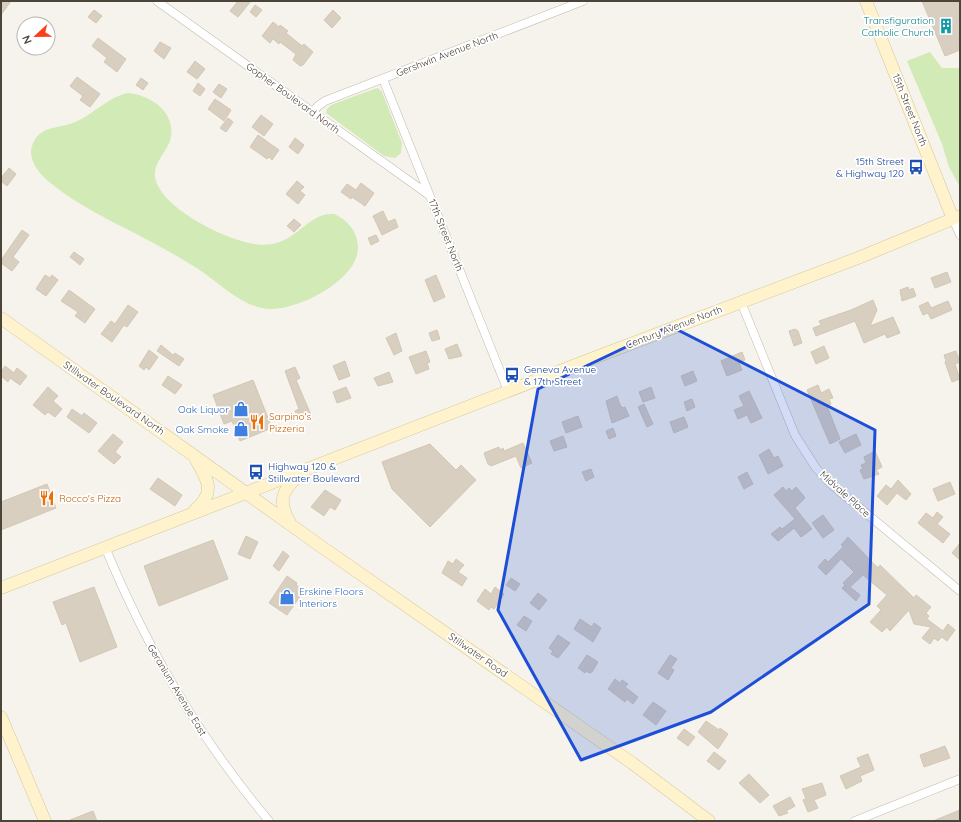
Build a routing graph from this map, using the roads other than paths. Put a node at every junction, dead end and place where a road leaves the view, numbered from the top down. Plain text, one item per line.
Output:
1 (157, 1) edge
2 (583, 1) edge
3 (866, 1) edge
4 (383, 79) junction
5 (313, 112) junction
6 (430, 195) junction
7 (957, 217) edge
8 (960, 235) edge
9 (741, 302) junction
10 (1, 318) edge
11 (508, 391) junction
12 (194, 455) junction
13 (310, 468) junction
14 (246, 492) junction
15 (188, 515) junction
16 (290, 524) junction
17 (105, 547) junction
18 (1, 588) edge
19 (960, 591) edge
20 (1, 718) edge
21 (960, 779) edge
22 (45, 821) edge
23 (269, 821) edge
24 (709, 821) edge
25 (855, 821) edge

1 - 5 street, Gopher Boulevard North
2 - 4 street, Gershwin Avenue North
3 - 7 main road, 15th Street North
4 - 5 street, Gershwin Avenue North
4 - 6 street, 17th Street North
5 - 6 street, Gopher Boulevard North
6 - 11 street, 17th Street North
7 - 8 street
7 - 9 main road, Century Avenue North
9 - 11 main road, Century Avenue North
9 - 19 street, Midvale Place
10 - 12 main road, Stillwater Boulevard North
11 - 13 main road, Century Avenue North
12 - 14 main road, Stillwater Boulevard North
12 - 15 main road
13 - 14 main road, Century Avenue North
13 - 16 main road
14 - 15 main road, Century Avenue North
14 - 16 main road, Stillwater Road
15 - 17 main road, Century Avenue North
16 - 24 main road, Stillwater Road
17 - 18 main road, Century Avenue North
17 - 23 street, Geranium Avenue East
20 - 22 main road
21 - 25 street

